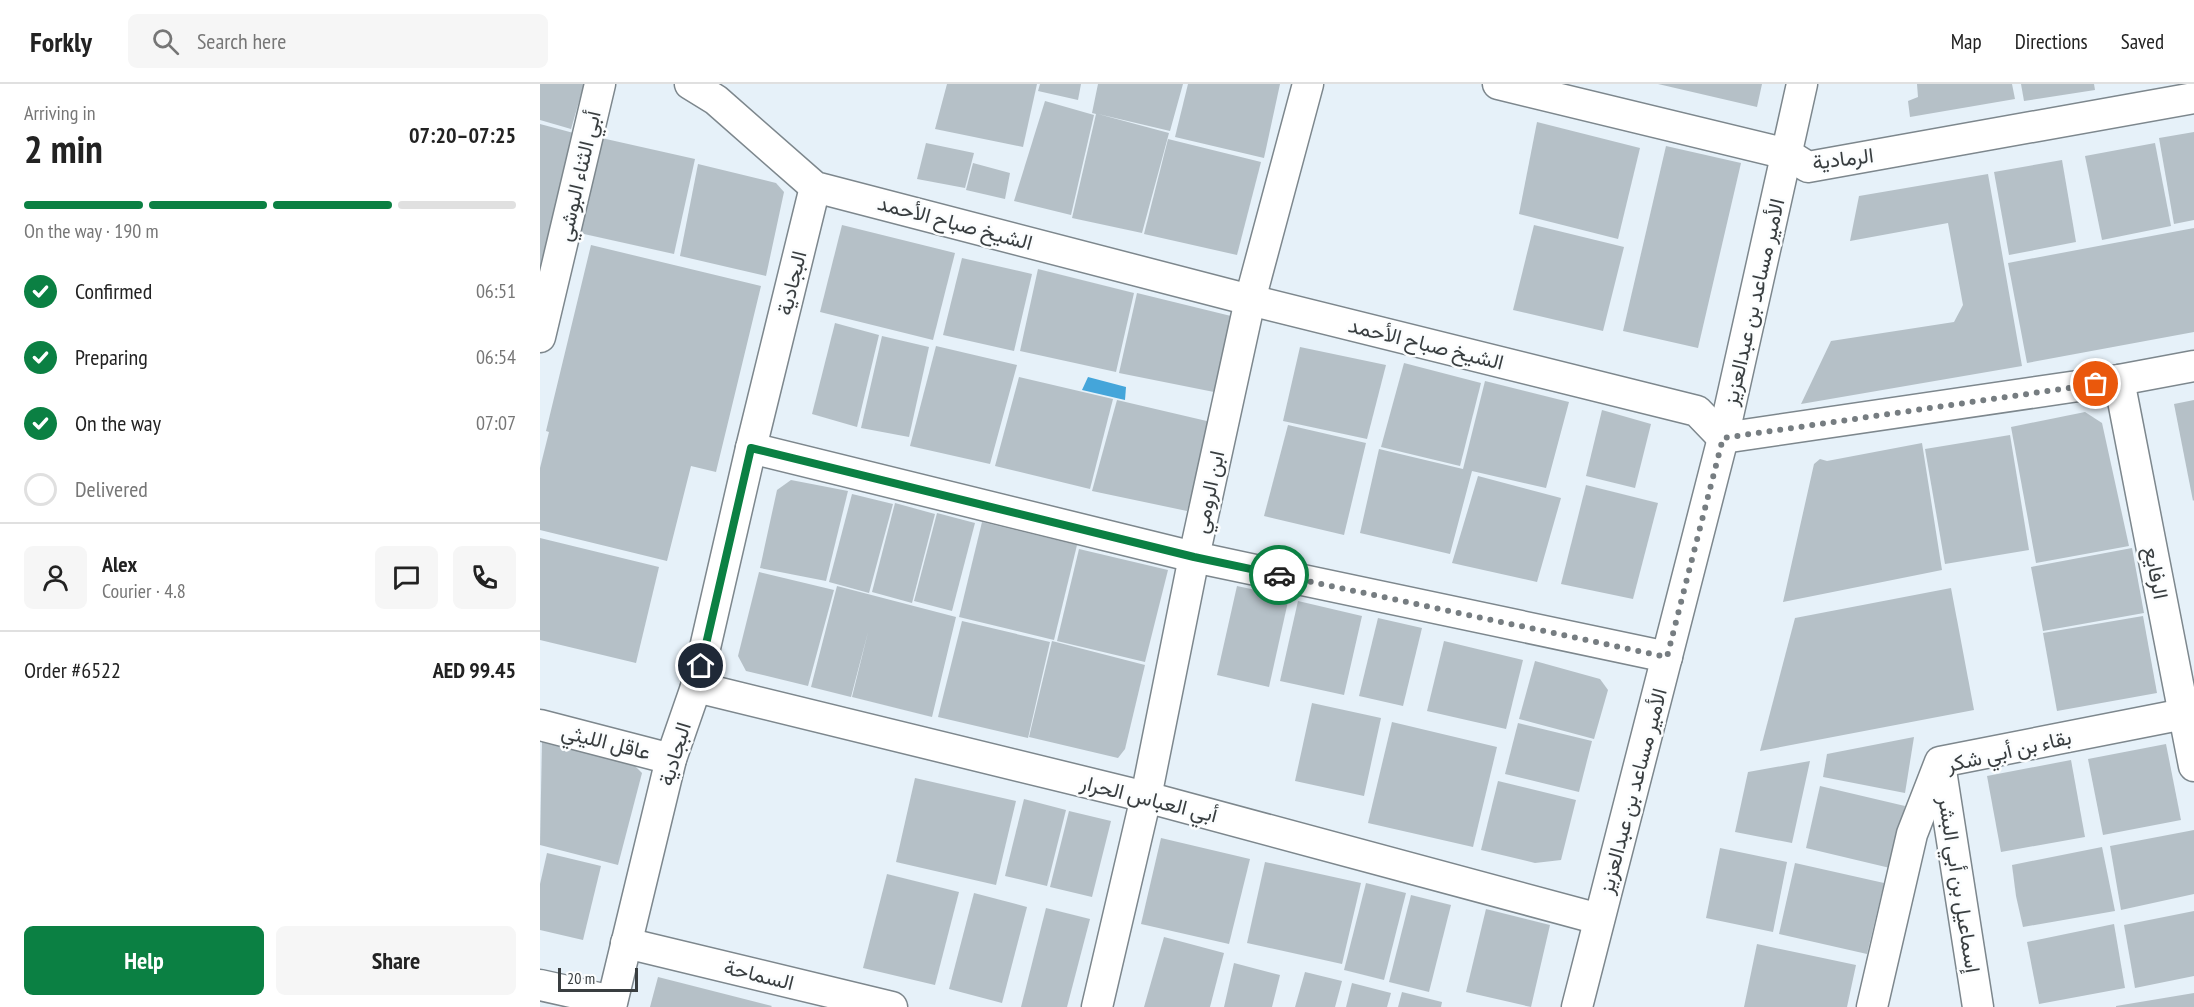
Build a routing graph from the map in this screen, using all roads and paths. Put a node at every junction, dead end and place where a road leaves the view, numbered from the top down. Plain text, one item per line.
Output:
1 (600, 84) edge
2 (690, 84) edge
3 (1308, 84) edge
4 (1498, 84) edge
5 (1802, 84) edge
6 (720, 92) edge
7 (2194, 98) edge
8 (1787, 154) junction
9 (816, 187) junction
10 (1250, 300) junction
11 (540, 337) edge
12 (2194, 366) edge
13 (2119, 380) junction
14 (1723, 438) junction
15 (751, 448) junction
16 (1194, 557) junction
17 (1667, 657) junction
18 (696, 687) junction
19 (2184, 714) junction
20 (540, 725) edge
21 (671, 759) junction
22 (1940, 762) junction
23 (2194, 766) edge
24 (1146, 797) junction
25 (1599, 919) junction
26 (626, 943) junction
27 (540, 985) edge
28 (611, 1004) edge
29 (892, 1007) edge
30 (1097, 1007) edge
31 (1577, 1007) edge
32 (1872, 1007) edge
33 (1978, 1007) edge

1 - 11 street, أبي الثناء البوشي
2 - 6 street, الشيخ صباح الأحمد
3 - 10 street, ابن الرومي
4 - 8 street, الرمادية
5 - 8 street, الأمير مساعد بن عبدالعزيز
6 - 9 street, الشيخ صباح الأحمد
7 - 8 street, الرمادية
8 - 14 street, الأمير مساعد بن عبدالعزيز
9 - 10 street, الشيخ صباح الأحمد
9 - 15 street, البجادية
10 - 14 street, الشيخ صباح الأحمد
10 - 16 street, ابن الرومي
12 - 13 street
13 - 14 street
13 - 19 street, الرفايع
14 - 17 street, الأمير مساعد بن عبدالعزيز
15 - 16 street
15 - 18 street, البجادية
16 - 17 street
16 - 24 street, ابن الرومي
17 - 25 street, الأمير مساعد بن عبدالعزيز
18 - 21 street, البجادية
18 - 24 street, أبي العباس الحرار
19 - 22 street, بقاء بن أبي شكر
19 - 23 street, الرفايع
20 - 21 street, عاقل الليثي
21 - 26 street, البجادية
22 - 32 street, بقاء بن أبي شكر
22 - 33 street, إسماعيل بن أبي البشر
24 - 25 street, أبي العباس الحرار
24 - 30 street, ابن الرومي
25 - 31 street, الأمير مساعد بن عبدالعزيز
26 - 28 street, البجادية
26 - 29 street, السماحة
27 - 28 street

